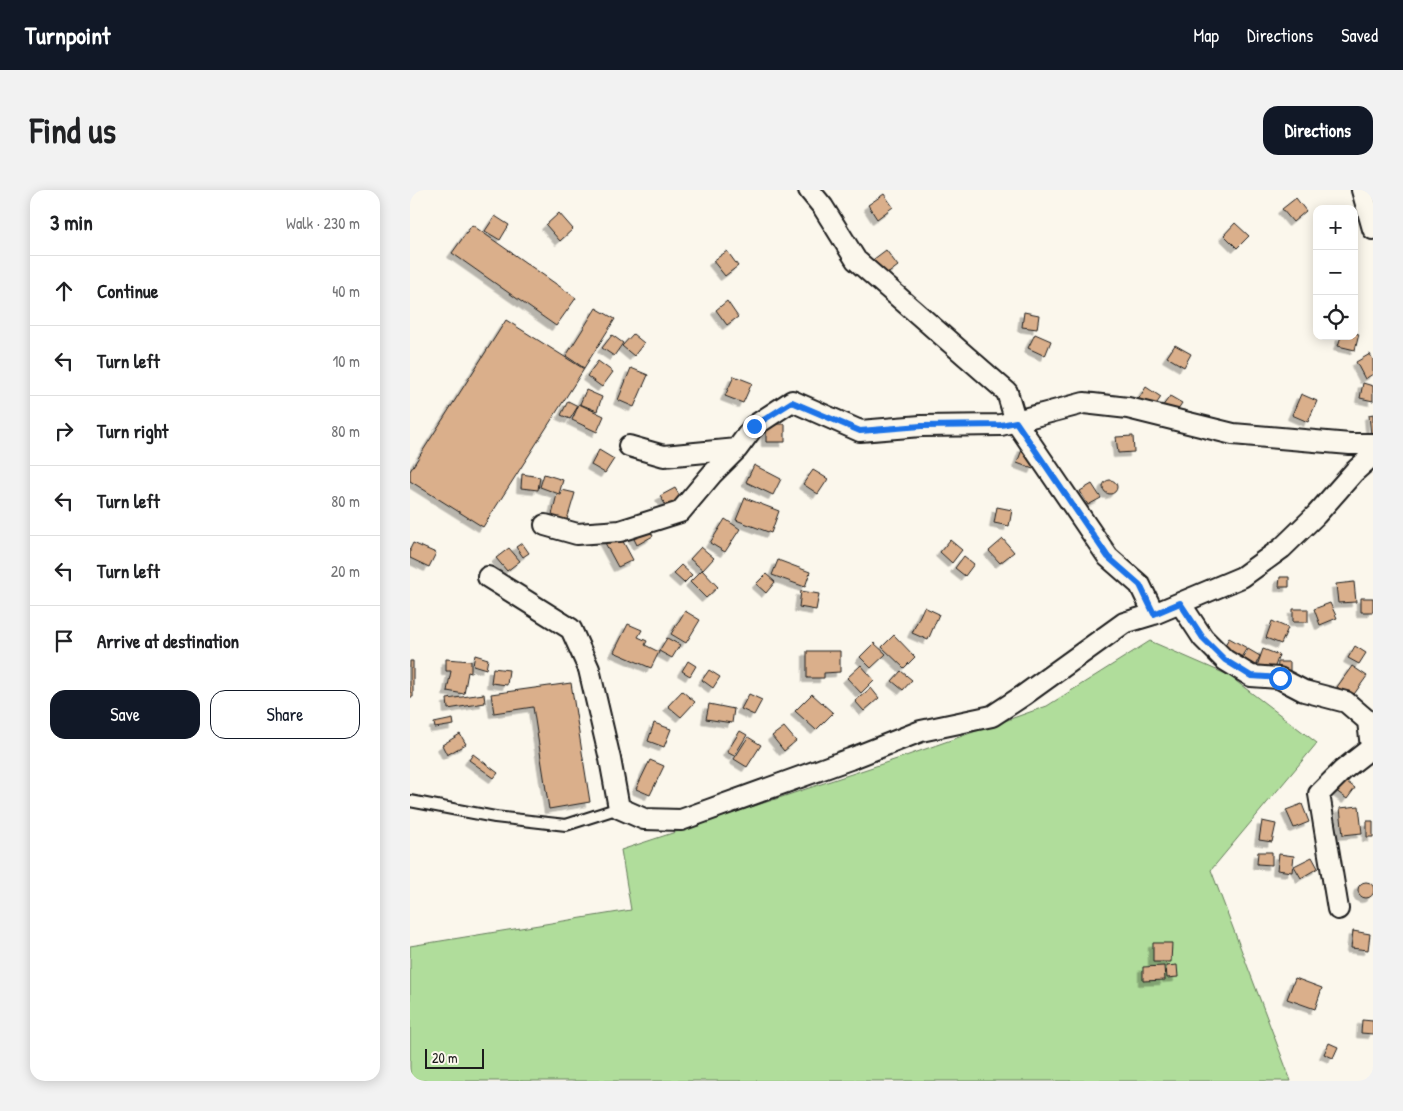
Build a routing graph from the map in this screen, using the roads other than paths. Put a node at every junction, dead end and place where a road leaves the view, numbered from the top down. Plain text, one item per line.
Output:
1 (809, 190) edge
2 (1362, 190) edge
3 (1373, 229) edge
4 (1016, 422) junction
5 (1373, 444) edge
6 (629, 446) dead end
7 (737, 450) junction
8 (1373, 455) edge
9 (545, 525) dead end
10 (488, 577) dead end
11 (1180, 603) junction
12 (1154, 614) junction
13 (410, 801) edge
14 (620, 808) junction
15 (1338, 909) dead end

1 - 4 street
2 - 3 street
4 - 5 street
4 - 7 street
4 - 12 street
6 - 7 street
7 - 9 street
8 - 11 street
10 - 14 street
11 - 12 street
11 - 15 street
12 - 14 street
13 - 14 lane

